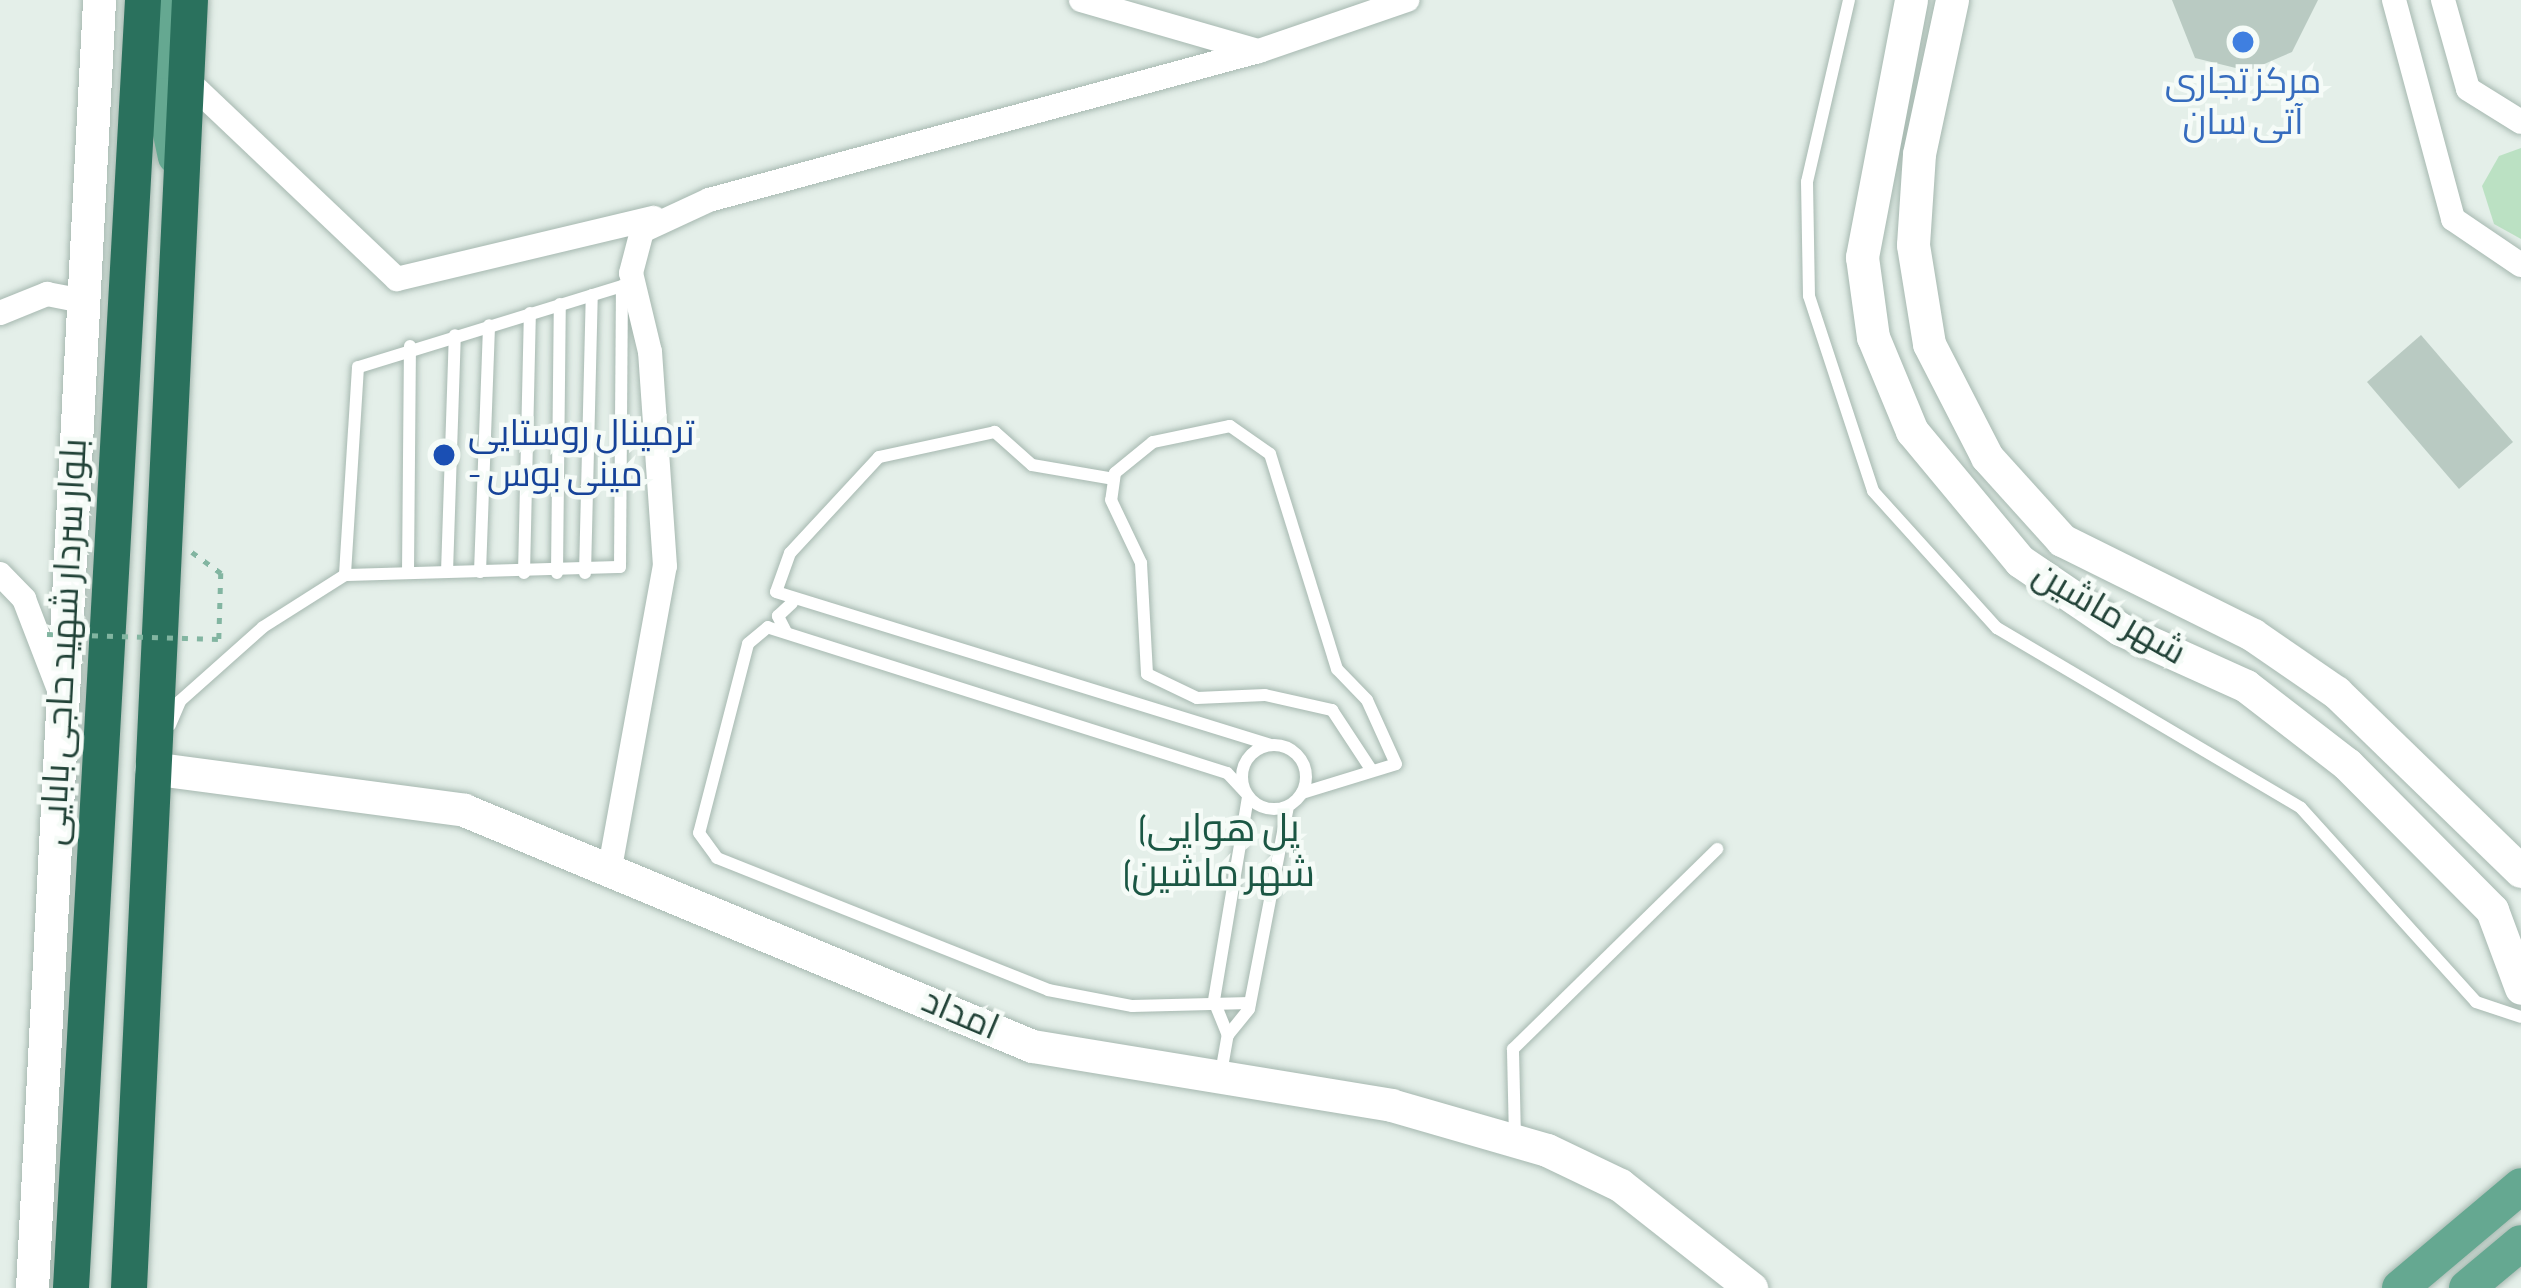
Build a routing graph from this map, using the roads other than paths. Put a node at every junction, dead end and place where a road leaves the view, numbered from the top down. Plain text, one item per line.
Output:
1 (99, 0) edge
2 (143, 0) edge
3 (169, 0) edge
4 (190, 0) edge
5 (1081, 0) edge
6 (1407, 0) edge
7 (1849, 0) edge
8 (1912, 0) edge
9 (1952, 0) edge
10 (2393, 0) edge
11 (2443, 0) edge
12 (1258, 51) junction
13 (185, 78) junction
14 (2521, 122) edge
15 (179, 172) junction
16 (657, 217) junction
17 (2521, 265) edge
18 (592, 295) junction
19 (82, 301) junction
20 (560, 304) junction
21 (125, 309) junction
22 (0, 313) edge
23 (530, 313) junction
24 (489, 325) junction
25 (455, 335) junction
26 (410, 346) junction
27 (1114, 479) junction
28 (408, 572) junction
29 (447, 572) junction
30 (480, 572) junction
31 (556, 572) junction
32 (524, 573) junction
33 (585, 573) junction
34 (0, 574) edge
35 (345, 574) junction
36 (792, 603) junction
37 (786, 632) junction
38 (62, 697) junction
39 (1271, 745) junction
40 (151, 768) junction
41 (1372, 771) junction
42 (1302, 793) junction
43 (1246, 794) junction
44 (1288, 807) junction
45 (1717, 849) dead end
46 (2521, 871) edge
47 (609, 873) junction
48 (2521, 988) edge
49 (1215, 998) junction
50 (1250, 1003) junction
51 (2521, 1017) edge
52 (1228, 1035) junction
53 (1221, 1073) junction
54 (1516, 1141) junction
55 (2521, 1186) edge
56 (2521, 1243) edge
57 (32, 1288) edge
58 (71, 1288) edge
59 (129, 1288) edge
60 (1751, 1288) edge
61 (2400, 1288) edge
62 (2467, 1288) edge

1 - 19 street
2 - 21 highway, بلوار سردار شهید حاجی بابایی
3 - 15 main road
4 - 13 highway
5 - 12 street
6 - 12 street
7 - 51 lane
8 - 48 street, شهر ماشین
9 - 46 street, شهر ماشین
10 - 17 street
11 - 14 street
12 - 16 street
13 - 15 highway
13 - 16 street
15 - 40 highway
16 - 47 street
18 - 20 lane
18 - 33 lane
18 - 33 lane
19 - 21 street
19 - 22 street
19 - 38 street
20 - 23 lane
20 - 31 lane
21 - 58 highway, بلوار سردار شهید حاجی بابایی
23 - 24 lane
23 - 32 lane
24 - 25 lane
24 - 30 lane
25 - 26 lane
25 - 29 lane
26 - 28 lane
26 - 35 lane
27 - 36 lane
27 - 41 lane
27 - 41 lane
28 - 29 lane
28 - 35 lane
29 - 30 lane
30 - 32 lane
31 - 32 lane
31 - 33 lane
34 - 38 street
35 - 40 lane
36 - 37 lane
36 - 39 lane
37 - 43 lane
37 - 49 lane
38 - 57 street
39 - 42 lane
39 - 43 lane
40 - 47 street, امداد
40 - 59 highway
41 - 42 lane
42 - 44 lane
43 - 44 lane
43 - 49 lane
44 - 50 lane
45 - 54 lane
47 - 53 street, امداد
49 - 50 lane
49 - 52 lane
50 - 52 lane
52 - 53 lane
53 - 54 street, امداد
54 - 60 street, امداد
55 - 61 main road
56 - 62 main road

